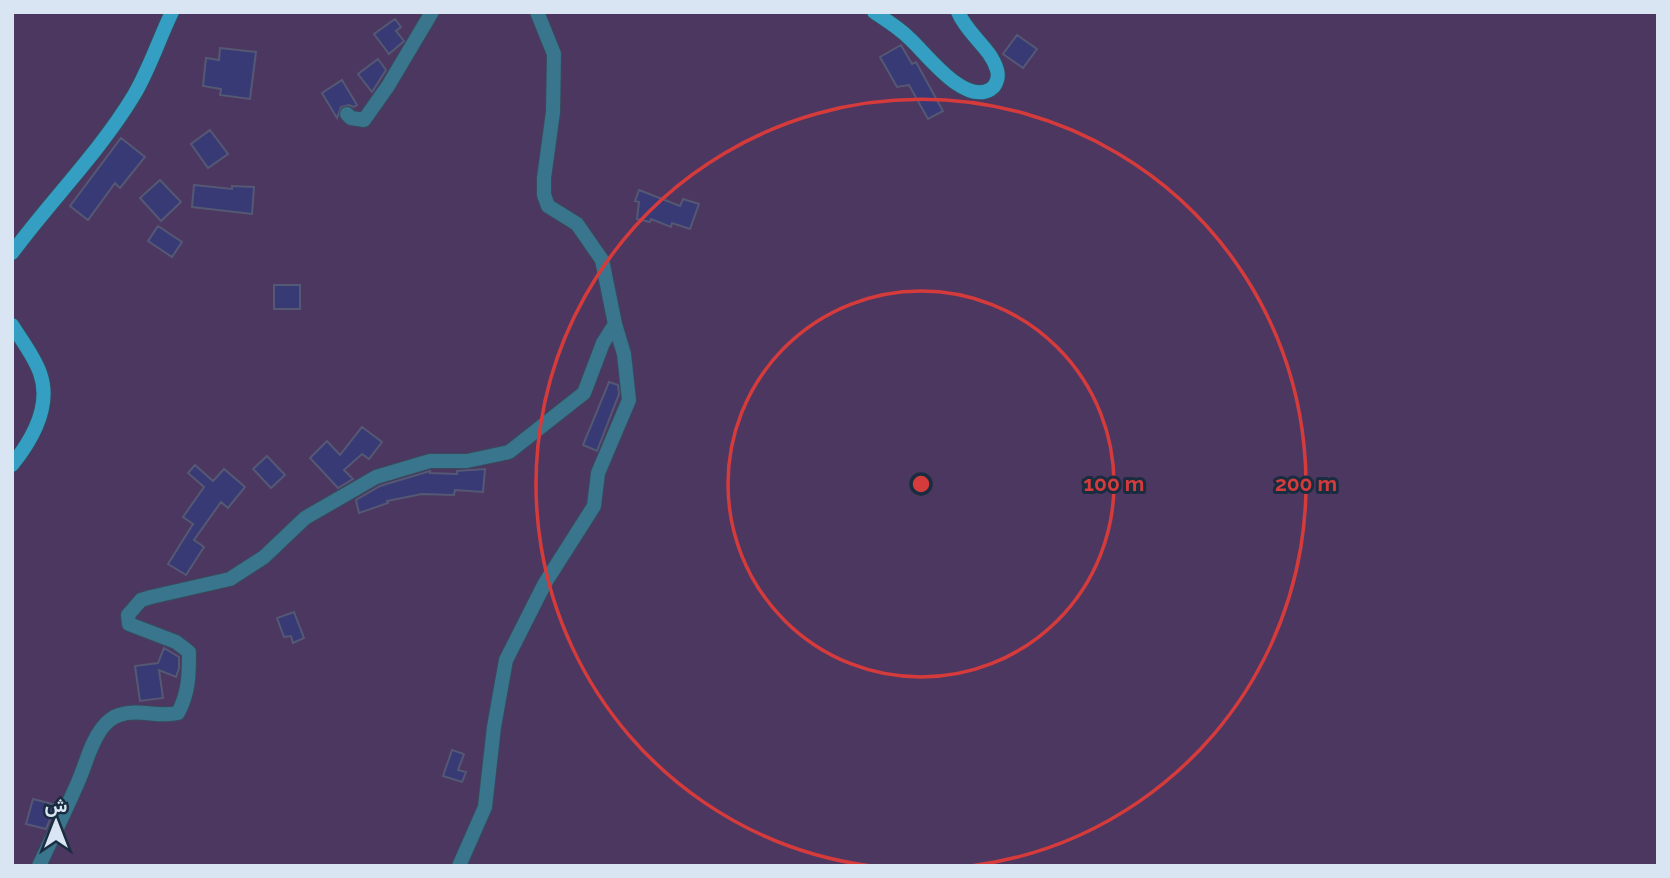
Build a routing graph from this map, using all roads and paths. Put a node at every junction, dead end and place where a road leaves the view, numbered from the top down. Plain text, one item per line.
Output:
1 (172, 12) edge
2 (432, 12) edge
3 (537, 12) edge
4 (874, 12) edge
5 (958, 12) edge
6 (347, 114) dead end
7 (12, 253) edge
8 (615, 324) junction
9 (12, 326) edge
10 (12, 465) edge
11 (39, 866) edge
12 (459, 866) edge

1 - 7 main road
2 - 6 street
3 - 8 street
4 - 5 main road
8 - 11 street
8 - 12 street
9 - 10 main road

